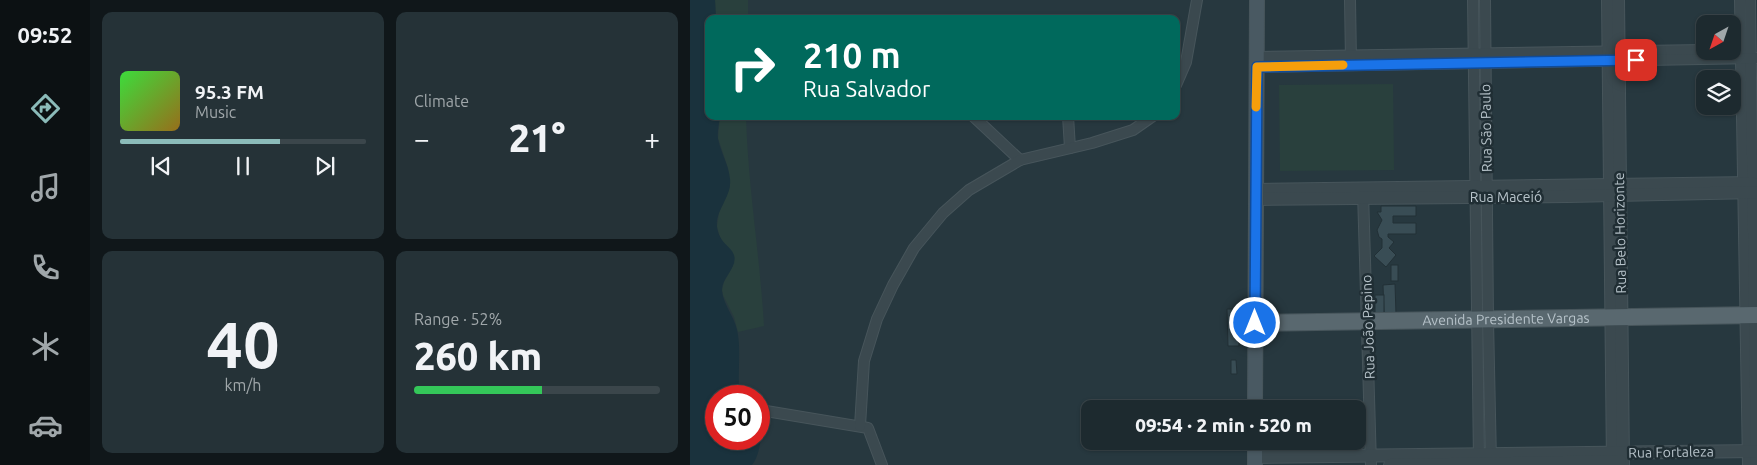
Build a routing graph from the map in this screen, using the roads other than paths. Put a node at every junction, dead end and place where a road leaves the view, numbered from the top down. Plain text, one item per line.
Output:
1 (1197, 0) edge
2 (1257, 0) edge
3 (1350, 0) edge
4 (1608, 0) edge
5 (1618, 0) edge
6 (1740, 0) edge
7 (1750, 0) edge
8 (1473, 2) edge
9 (1484, 2) edge
10 (1696, 53) edge
11 (1747, 53) edge
12 (1613, 56) junction
13 (1474, 58) junction
14 (1485, 58) junction
15 (1351, 60) junction
16 (1257, 62) junction
17 (1180, 76) edge
18 (1486, 101) junction
19 (1474, 102) junction
20 (977, 120) edge
21 (1068, 120) edge
22 (1147, 120) edge
23 (1070, 148) junction
24 (1475, 152) junction
25 (1486, 152) junction
26 (1020, 160) junction
27 (1751, 188) edge
28 (1615, 190) junction
29 (1481, 192) junction
30 (1363, 193) junction
31 (1256, 195) junction
32 (1487, 236) junction
33 (1476, 237) junction
34 (1476, 277) junction
35 (1487, 277) junction
36 (1752, 320) edge
37 (1617, 323) junction
38 (1482, 324) junction
39 (1368, 326) junction
40 (1255, 327) junction
41 (1489, 370) junction
42 (1478, 371) junction
43 (1255, 400) edge
44 (1478, 406) junction
45 (1490, 406) junction
46 (770, 412) edge
47 (863, 427) junction
48 (1753, 457) edge
49 (1448, 459) edge
50 (1340, 460) edge
51 (1371, 460) edge
52 (1618, 460) edge
53 (1255, 461) edge
54 (1298, 461) edge
55 (1485, 461) edge
56 (882, 465) edge
57 (1390, 465) edge

1 - 17 street
2 - 16 main road
3 - 15 street
4 - 12 street, Rua Belo Horizonte
5 - 12 street, Rua Belo Horizonte
6 - 11 street
7 - 11 street
8 - 9 street
8 - 13 street, Rua São Paulo
9 - 14 street, Rua São Paulo
10 - 12 street
11 - 27 street
12 - 14 street
12 - 28 street, Rua Belo Horizonte
13 - 14 street
13 - 15 street
13 - 19 street, Rua São Paulo
14 - 18 street, Rua São Paulo
15 - 16 street
16 - 31 main road
18 - 19 street
18 - 25 street, Rua São Paulo
19 - 24 street, Rua São Paulo
20 - 26 street
21 - 23 street
22 - 23 street
23 - 26 street
24 - 25 street
24 - 29 street, Rua São Paulo
25 - 29 street, Rua São Paulo
26 - 47 street
27 - 28 street, Rua Maceió
27 - 36 street
28 - 29 street, Rua Maceió
28 - 37 street, Rua Belo Horizonte
29 - 30 street, Rua Maceió
29 - 32 street, Rua São Paulo
29 - 33 street, Rua São Paulo
30 - 31 street, Rua Maceió
30 - 39 street, Rua João Pepino
31 - 40 main road
32 - 33 street
32 - 35 street, Rua São Paulo
33 - 34 street, Rua São Paulo
34 - 35 street
34 - 38 street, Rua São Paulo
35 - 38 street, Rua São Paulo
36 - 37 main road, Avenida Presidente Vargas
36 - 48 street
37 - 38 main road, Avenida Presidente Vargas
37 - 52 street, Rua Belo Horizonte
38 - 39 main road, Avenida Presidente Vargas
38 - 41 street, Rua São Paulo
38 - 42 street, Rua São Paulo
39 - 40 main road, Avenida Presidente Vargas
39 - 51 street, Rua João Pepino
40 - 43 main road
41 - 42 street
41 - 45 street, Rua São Paulo
42 - 44 street, Rua São Paulo
44 - 45 street
44 - 55 street, Rua São Paulo
45 - 55 street, Rua São Paulo
46 - 47 street
47 - 56 street
48 - 52 street, Rua Fortaleza
49 - 51 street, Rua Fortaleza
49 - 55 street, Rua Fortaleza
49 - 57 street, Rua Fortaleza
50 - 51 street, Rua Fortaleza
50 - 54 street, Rua Fortaleza
52 - 55 street, Rua Fortaleza
53 - 54 street, Rua Fortaleza

